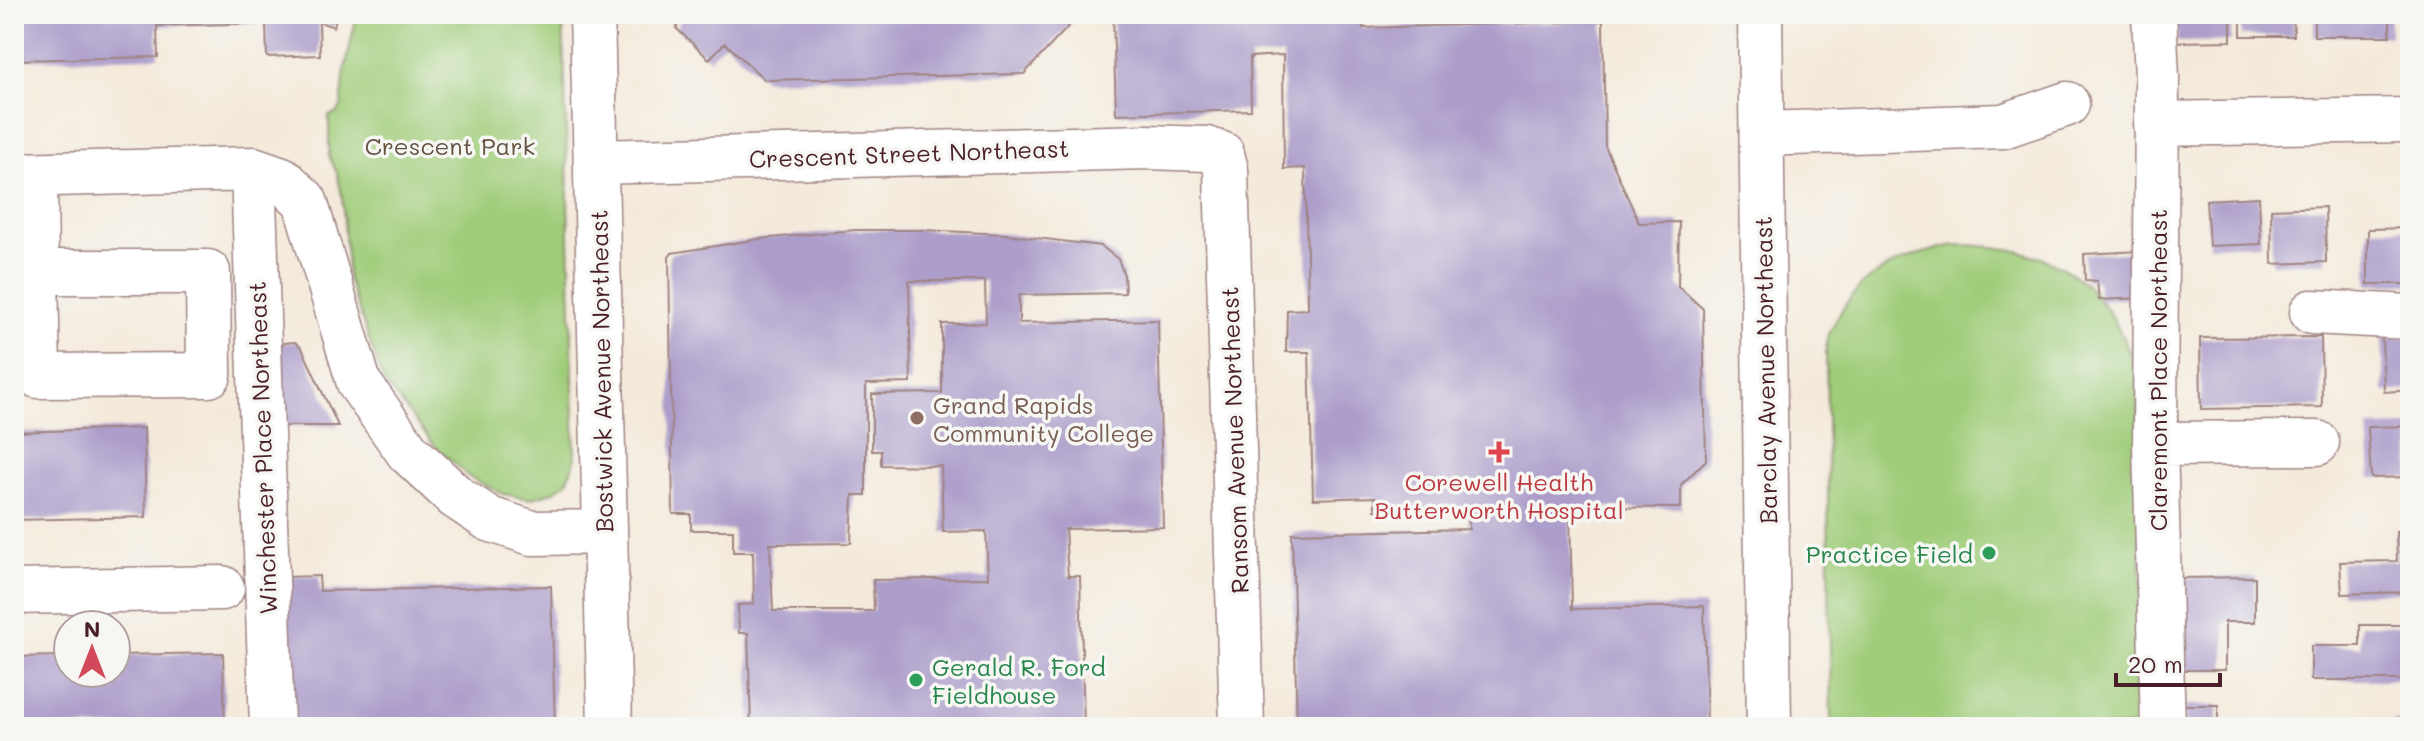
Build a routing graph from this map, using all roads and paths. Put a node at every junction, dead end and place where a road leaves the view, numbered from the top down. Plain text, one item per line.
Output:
1 (592, 14) edge
2 (1760, 14) edge
3 (2154, 14) edge
4 (2067, 104) dead end
5 (2410, 120) edge
6 (2156, 124) junction
7 (1763, 134) junction
8 (1222, 154) joint
9 (596, 162) junction
10 (253, 169) junction
11 (24, 175) edge
12 (36, 272) dead end
13 (2312, 312) dead end
14 (2410, 317) edge
15 (2317, 443) dead end
16 (2155, 444) junction
17 (604, 532) junction
18 (222, 588) dead end
19 (14, 592) edge
20 (272, 727) edge
21 (610, 727) edge
22 (1242, 727) edge
23 (1769, 727) edge
24 (2163, 727) edge

1 - 9 street, Bostwick Avenue Northeast
2 - 7 street, Barclay Avenue Northeast
3 - 6 street, Claremont Place Northeast
4 - 7 street
5 - 6 street
6 - 16 street, Claremont Place Northeast
7 - 23 street, Barclay Avenue Northeast
8 - 9 street, Crescent Street Northeast
8 - 22 street, Ransom Avenue Northeast
9 - 17 street, Bostwick Avenue Northeast
10 - 11 street
10 - 17 street
10 - 20 street, Winchester Place Northeast
11 - 12 street
13 - 14 street
15 - 16 street
16 - 24 street, Claremont Place Northeast
17 - 21 street, Bostwick Avenue Northeast
18 - 19 street

